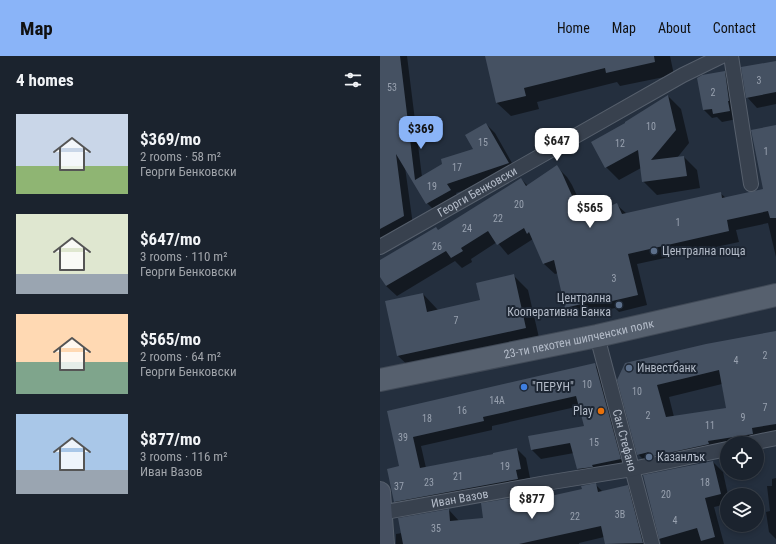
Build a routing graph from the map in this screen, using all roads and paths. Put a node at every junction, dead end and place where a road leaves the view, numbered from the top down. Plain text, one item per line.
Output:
1 (722, 56) edge
2 (731, 56) edge
3 (751, 184) dead end
4 (380, 247) edge
5 (776, 295) edge
6 (597, 336) junction
7 (380, 380) edge
8 (776, 438) edge
9 (764, 440) edge
10 (720, 450) edge
11 (632, 469) junction
12 (380, 492) edge
13 (381, 512) edge
14 (384, 544) edge
15 (652, 544) edge

1 - 4 street, Георги Бенковски
2 - 3 street
5 - 6 main road, 23-ти пехотен шипченски полк
6 - 7 main road, 23-ти пехотен шипченски полк
6 - 11 street, Сан Стефано
8 - 9 street
10 - 11 street, Иван Вазов
11 - 13 street, Иван Вазов
11 - 15 street, Сан Стефано
12 - 13 main road
13 - 14 main road

